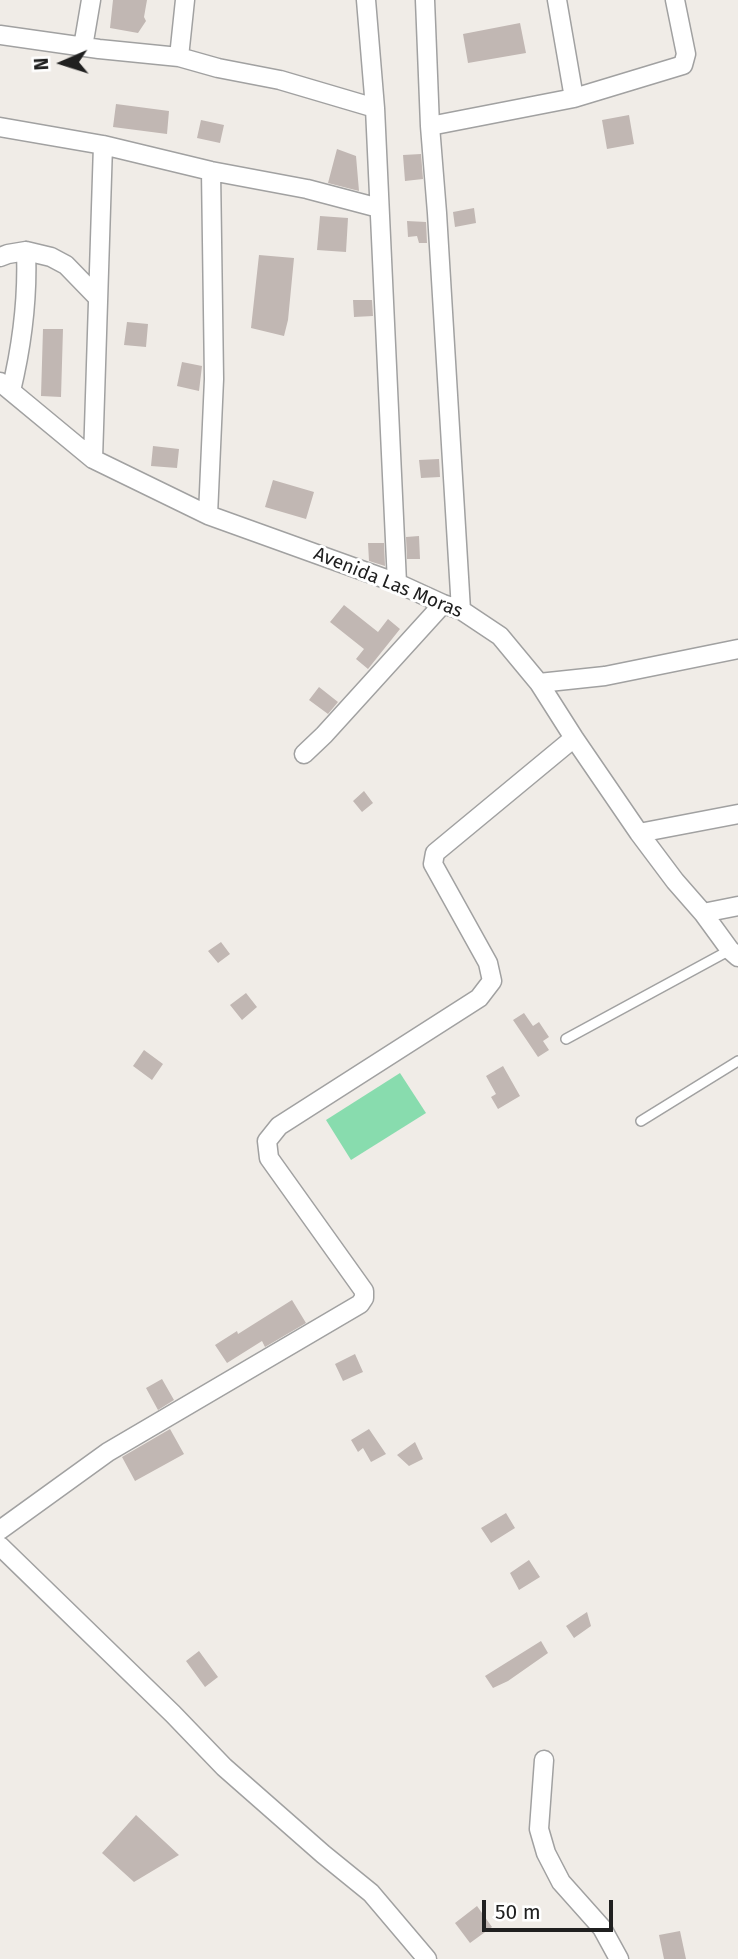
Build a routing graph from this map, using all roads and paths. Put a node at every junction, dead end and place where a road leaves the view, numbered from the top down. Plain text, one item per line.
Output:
1 (91, 0) edge
2 (185, 0) edge
3 (366, 0) edge
4 (425, 0) edge
5 (557, 0) edge
6 (675, 0) edge
7 (0, 35) edge
8 (83, 47) junction
9 (179, 57) junction
10 (574, 98) junction
11 (375, 108) junction
12 (0, 127) edge
13 (430, 127) junction
14 (103, 145) junction
15 (211, 171) junction
16 (379, 208) junction
17 (26, 251) junction
18 (0, 257) edge
19 (98, 298) junction
20 (5, 387) edge
21 (93, 459) junction
22 (208, 515) junction
23 (397, 583) junction
24 (443, 604) junction
25 (461, 610) junction
26 (738, 649) edge
27 (539, 683) junction
28 (574, 738) junction
29 (304, 754) dead end
30 (738, 814) edge
31 (639, 833) junction
32 (738, 906) edge
33 (704, 913) junction
34 (734, 953) edge
35 (566, 1039) dead end
36 (738, 1061) edge
37 (641, 1121) dead end
38 (0, 1530) edge
39 (0, 1546) edge
40 (544, 1760) dead end
41 (427, 1959) edge
42 (620, 1959) edge

1 - 8 street
2 - 9 street
3 - 11 street
4 - 13 street
5 - 10 street
6 - 10 street
7 - 8 street
8 - 9 street
9 - 11 street
10 - 13 street
11 - 16 street
12 - 14 street
13 - 25 street
14 - 15 street
14 - 19 street
15 - 16 street
15 - 22 street
16 - 23 street
17 - 18 street
17 - 19 street
17 - 20 street
19 - 21 street
20 - 21 street, Avenida Las Moras
21 - 22 street, Avenida Las Moras
22 - 23 street, Avenida Las Moras
23 - 24 street, Avenida Las Moras
24 - 25 street, Avenida Las Moras
24 - 29 street
25 - 27 street, Avenida Las Moras
26 - 27 street
27 - 28 street, Avenida Las Moras
28 - 31 street, Avenida Las Moras
28 - 38 street
30 - 31 street
31 - 33 street, Avenida Las Moras
32 - 33 street
33 - 34 street, Avenida Las Moras
34 - 35 lane
36 - 37 lane
39 - 41 street
40 - 42 street

